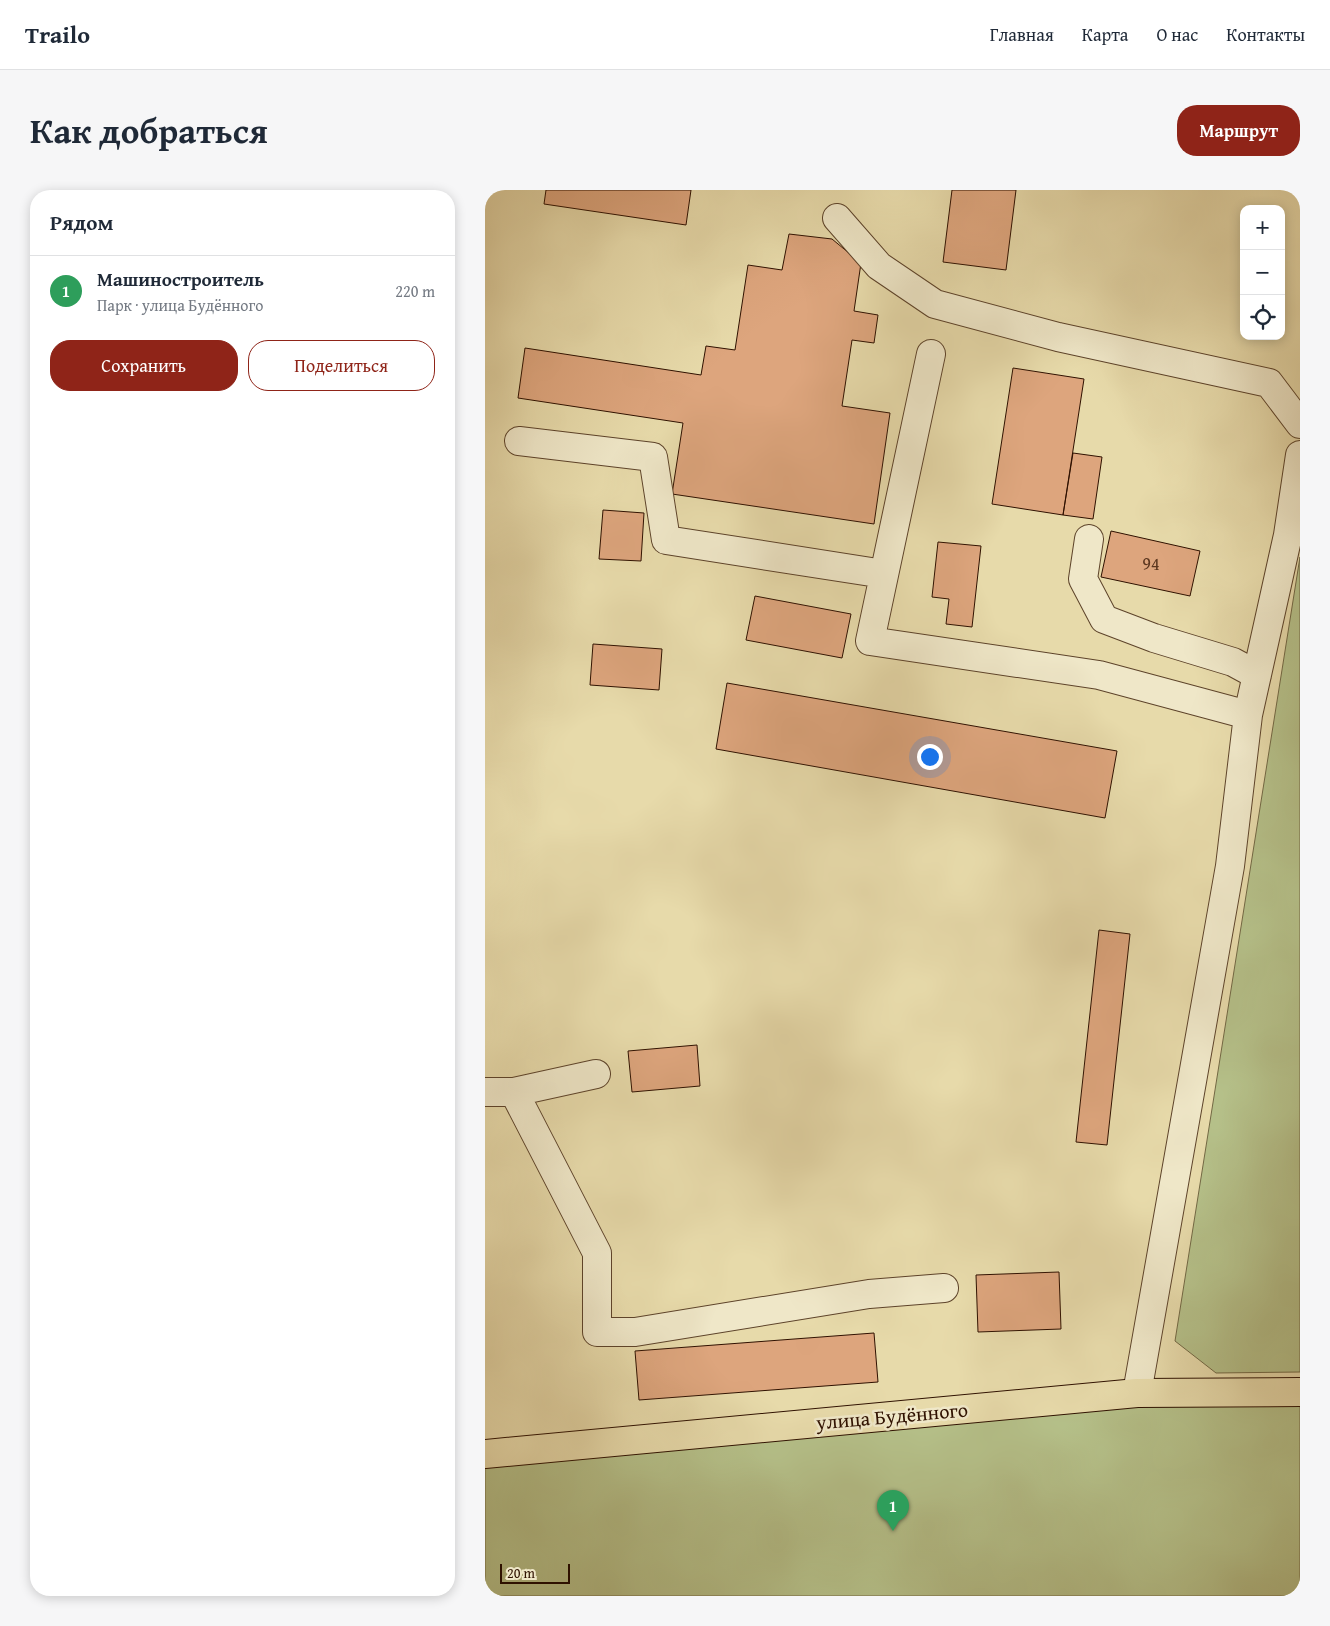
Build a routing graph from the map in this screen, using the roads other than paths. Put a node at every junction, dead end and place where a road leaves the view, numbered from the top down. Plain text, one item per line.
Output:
1 (837, 218) dead end
2 (931, 354) dead end
3 (1300, 424) edge
4 (519, 441) dead end
5 (1300, 454) edge
6 (1294, 530) edge
7 (1089, 538) dead end
8 (884, 574) junction
9 (1257, 675) junction
10 (1248, 715) junction
11 (596, 1074) dead end
12 (485, 1092) edge
13 (514, 1092) junction
14 (944, 1288) dead end
15 (1300, 1392) edge
16 (1137, 1393) junction
17 (485, 1454) edge

1 - 3 street
2 - 8 street
4 - 8 street
5 - 6 street
6 - 9 street
7 - 9 street
8 - 10 street
9 - 10 street
10 - 16 street
11 - 13 street
12 - 13 street
13 - 14 street
15 - 16 main road, улица Будённого
16 - 17 main road, улица Будённого

